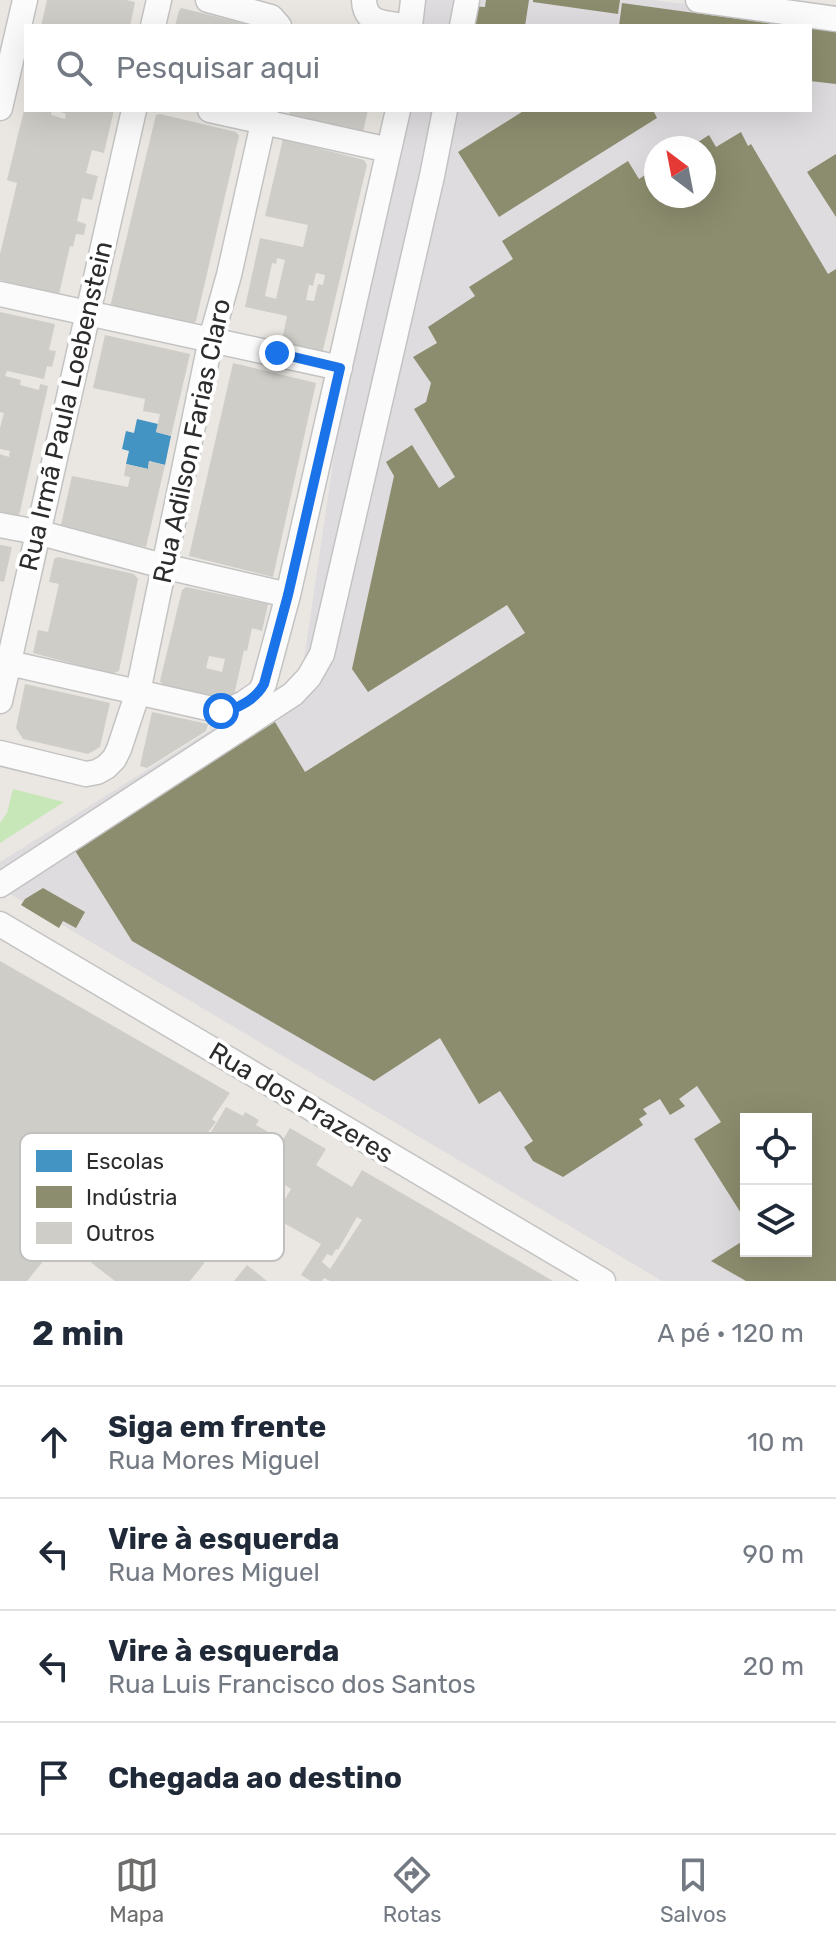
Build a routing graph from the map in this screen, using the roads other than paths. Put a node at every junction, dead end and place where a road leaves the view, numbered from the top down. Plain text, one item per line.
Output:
1 (25, 0) edge
2 (159, 0) edge
3 (208, 0) edge
4 (364, 0) edge
5 (413, 0) edge
6 (467, 0) edge
7 (698, 0) edge
8 (836, 19) edge
9 (153, 24) edge
10 (277, 24) edge
11 (396, 24) edge
12 (409, 24) edge
13 (462, 24) edge
14 (12, 65) edge
15 (0, 108) edge
16 (134, 112) edge
17 (228, 112) edge
18 (398, 112) edge
19 (445, 112) edge
20 (265, 116) edge
21 (389, 150) junction
22 (0, 294) edge
23 (88, 313) junction
24 (211, 339) junction
25 (340, 368) junction
26 (0, 525) edge
27 (37, 532) junction
28 (163, 566) junction
29 (288, 595) junction
30 (4, 662) edge
31 (138, 692) junction
32 (0, 701) edge
33 (0, 753) edge
34 (0, 885) edge
35 (0, 924) edge
36 (603, 1281) edge

1 - 14 street
2 - 9 street
3 - 10 street
4 - 11 street
5 - 12 street
6 - 13 street
7 - 8 street
14 - 15 street
16 - 23 street, Rua Irmã Paula Loebenstein
17 - 20 street
18 - 21 street
19 - 34 street
20 - 21 street
20 - 24 street, Rua Adilson Farias Claro
21 - 25 street
22 - 23 street
23 - 24 street
23 - 27 street, Rua Irmã Paula Loebenstein
24 - 25 street
24 - 28 street, Rua Adilson Farias Claro
25 - 29 street
26 - 27 street
27 - 28 street
27 - 30 street, Rua Irmã Paula Loebenstein
28 - 29 street
28 - 31 street, Rua Adilson Farias Claro
29 - 31 street
30 - 31 street
30 - 32 street, Rua Irmã Paula Loebenstein
31 - 33 street, Rua Adilson Farias Claro
35 - 36 street, Rua dos Prazeres

